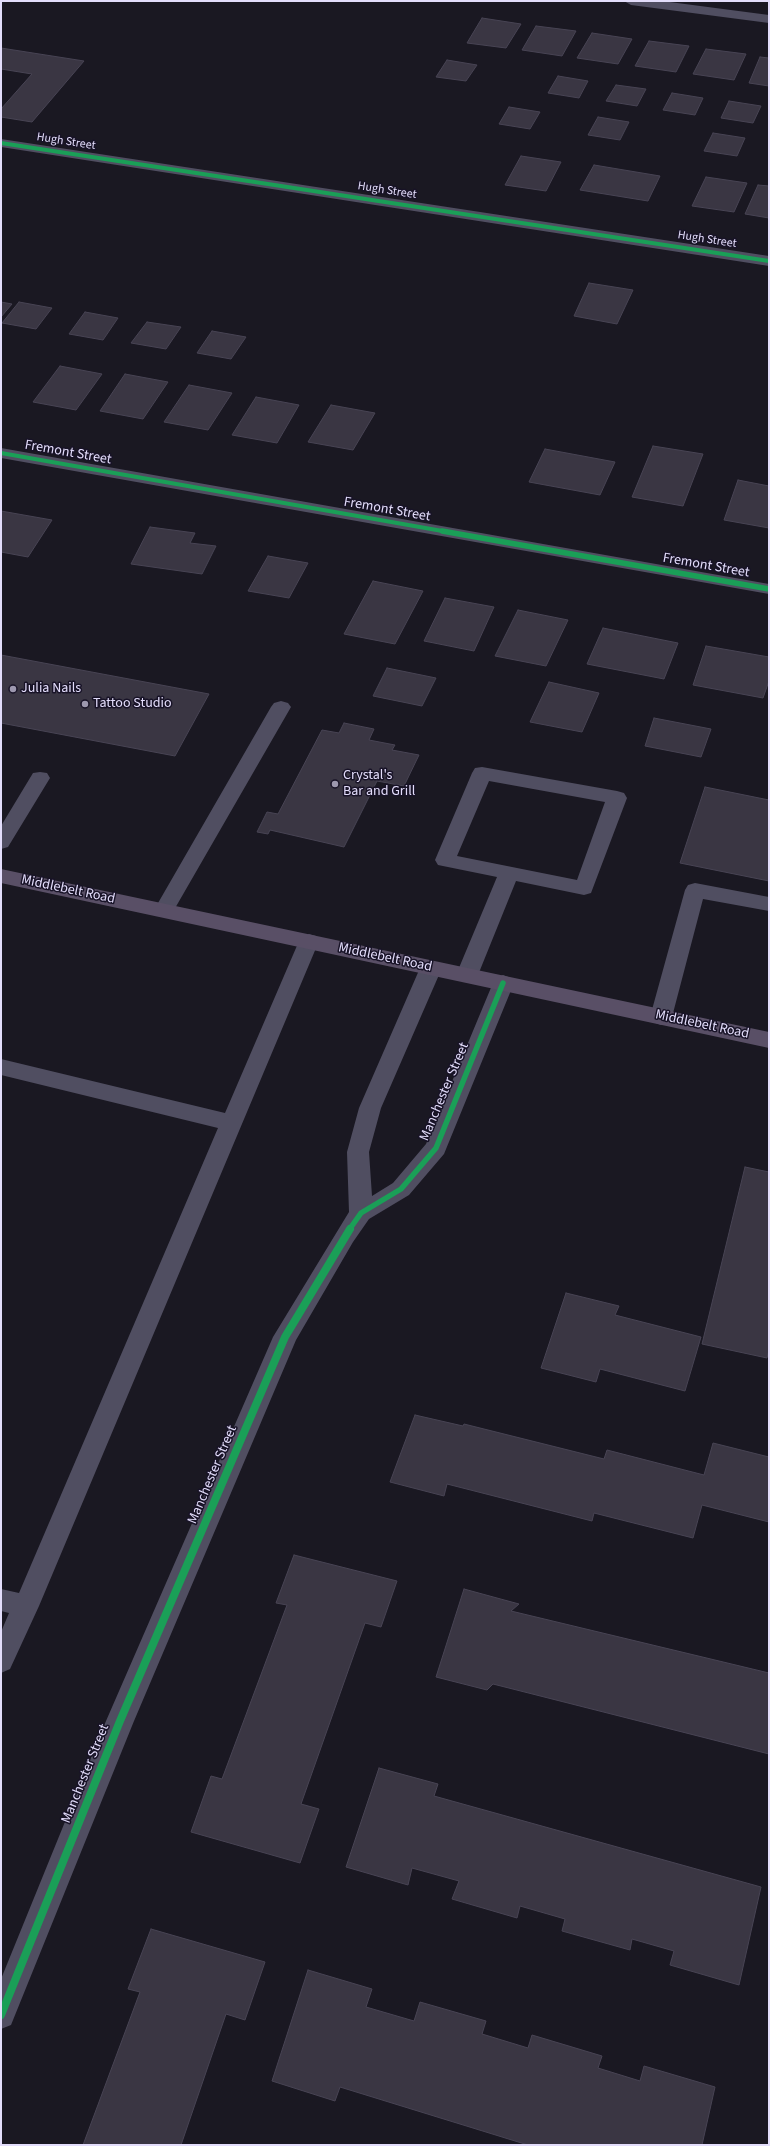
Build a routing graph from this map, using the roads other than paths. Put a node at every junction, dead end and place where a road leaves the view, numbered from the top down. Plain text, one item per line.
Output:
1 (632, 1) edge
2 (769, 19) edge
3 (1, 144) edge
4 (769, 261) edge
5 (1, 453) edge
6 (769, 589) edge
7 (281, 707) dead end
8 (40, 778) dead end
9 (1, 842) edge
10 (509, 873) junction
11 (1, 876) edge
12 (769, 904) edge
13 (164, 910) junction
14 (309, 941) junction
15 (431, 968) junction
16 (466, 975) junction
17 (503, 983) junction
18 (661, 1017) junction
19 (769, 1040) edge
20 (1, 1067) edge
21 (232, 1123) junction
22 (361, 1213) junction
23 (1, 1600) edge
24 (26, 1606) junction
25 (1, 1661) edge
26 (1, 2015) edge

1 - 2 street
3 - 4 street, Hugh Street
5 - 6 street, Fremont Street
7 - 13 street
8 - 9 street
10 - 10 street
10 - 16 street
11 - 13 main road, Middlebelt Road
12 - 18 street
13 - 14 main road, Middlebelt Road
14 - 15 main road, Middlebelt Road
14 - 21 street
15 - 16 main road, Middlebelt Road
15 - 22 street
16 - 17 main road, Middlebelt Road
17 - 18 main road, Middlebelt Road
17 - 22 street, Manchester Street
18 - 19 main road, Middlebelt Road
20 - 21 street
21 - 24 street
22 - 26 street, Manchester Street
23 - 24 street
24 - 25 street

